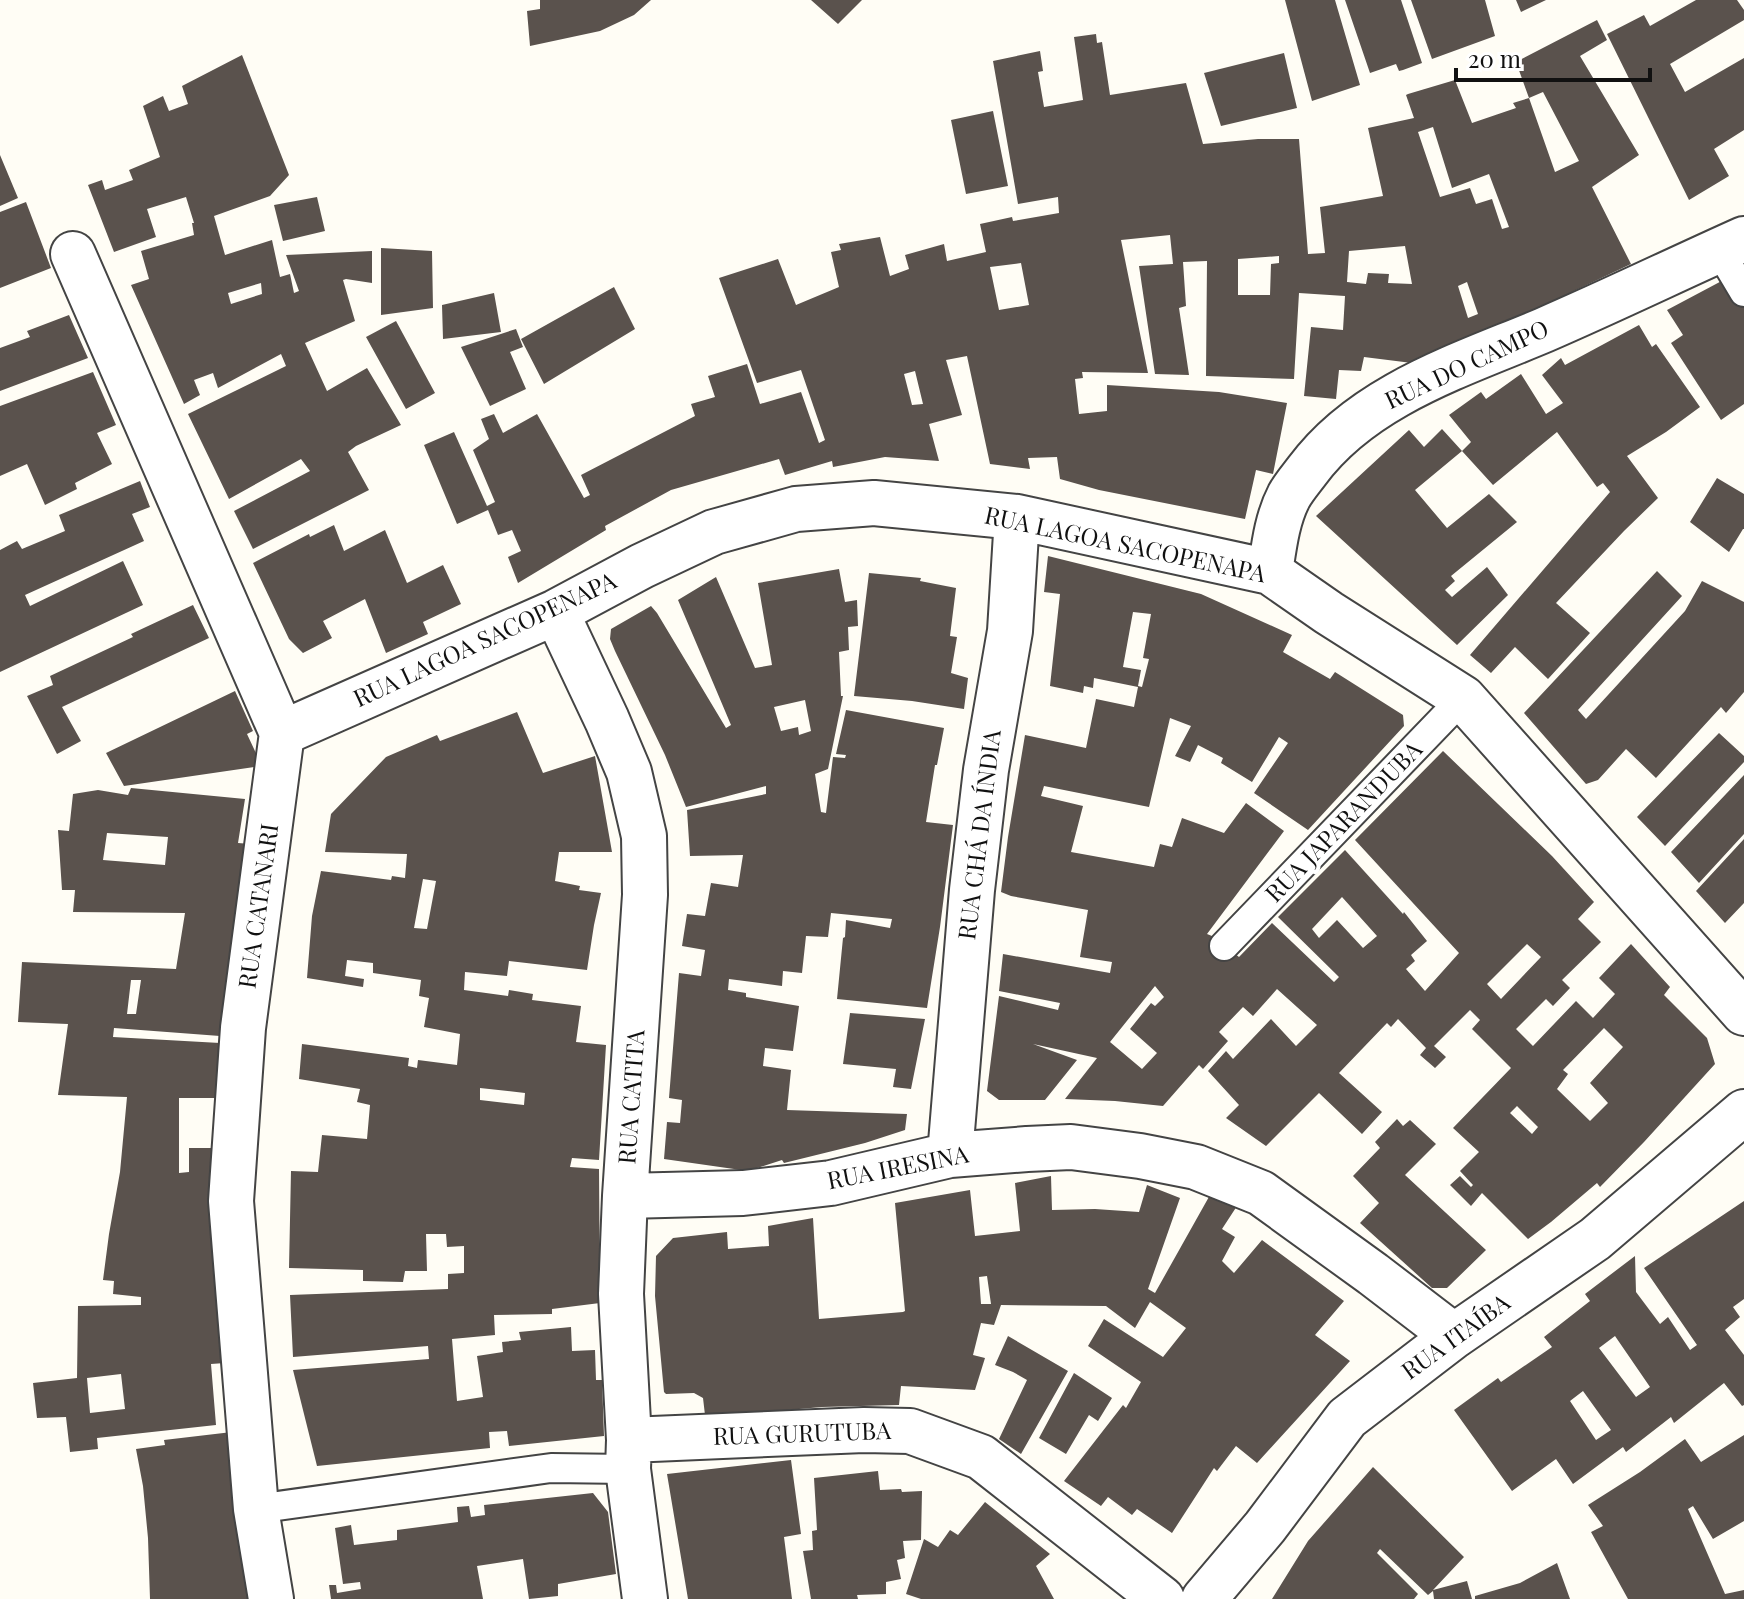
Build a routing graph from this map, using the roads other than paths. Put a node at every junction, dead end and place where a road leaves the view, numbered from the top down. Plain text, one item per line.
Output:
1 (1732, 245) edge
2 (73, 254) dead end
3 (1744, 292) edge
4 (1017, 517) junction
5 (1270, 572) junction
6 (556, 612) junction
7 (1463, 698) junction
8 (282, 733) junction
9 (1224, 946) dead end
10 (1744, 1013) edge
11 (1744, 1112) edge
12 (950, 1155) junction
13 (625, 1196) junction
14 (1454, 1336) junction
15 (628, 1454) junction
16 (256, 1509) junction
17 (271, 1599) edge
18 (645, 1599) edge
19 (1162, 1599) edge
20 (1204, 1599) edge

1 - 3 lane
1 - 5 street, RUA DO CAMPO
2 - 8 street
4 - 5 street, RUA LAGOA SACOPENAPA
4 - 6 street, RUA LAGOA SACOPENAPA
4 - 12 street, RUA CHÁ DA ÍNDIA
5 - 7 street, RUA LAGOA SACOPENAPA
6 - 8 street, RUA LAGOA SACOPENAPA
6 - 13 street, RUA CATITA
7 - 9 lane, RUA JAPARANDUBA
7 - 10 street, RUA LAGOA SACOPENAPA
8 - 16 street, RUA CATANARI
11 - 14 street, RUA ITAÍBA
12 - 13 street, RUA IRESINA
12 - 14 street, RUA IRESINA
13 - 15 street, RUA CATITA
14 - 20 street, RUA ITAÍBA
15 - 16 lane, RUA GURUTUBA
15 - 18 street, RUA CATITA
15 - 19 street, RUA GURUTUBA
16 - 17 street, RUA CATANARI

